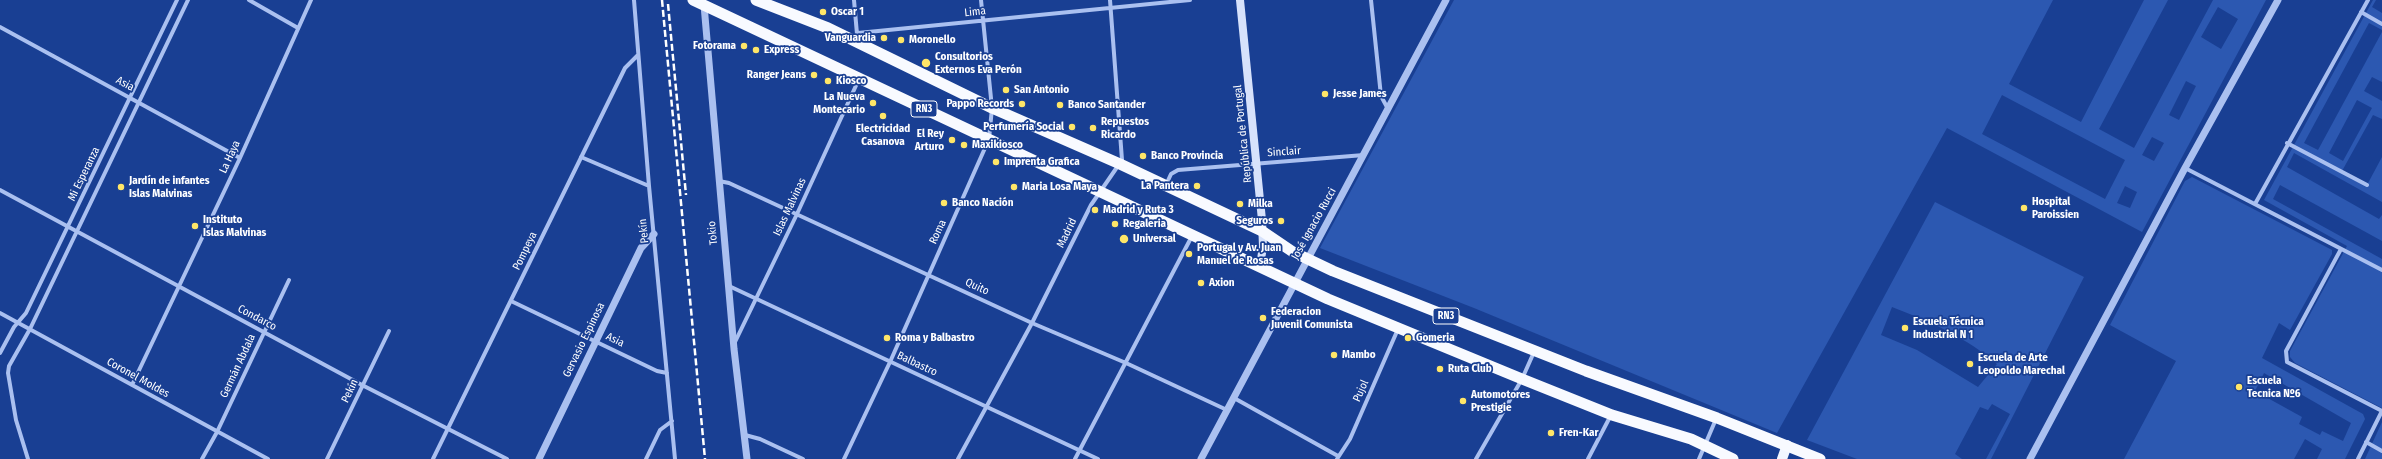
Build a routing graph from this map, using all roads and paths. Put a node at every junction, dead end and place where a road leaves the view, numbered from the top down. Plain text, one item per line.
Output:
1 (178, 0) edge
2 (188, 0) edge
3 (249, 0) edge
4 (311, 0) edge
5 (634, 0) edge
6 (693, 0) edge
7 (756, 0) edge
8 (854, 0) edge
9 (981, 0) edge
10 (1110, 0) edge
11 (1190, 0) edge
12 (1240, 0) edge
13 (1371, 0) edge
14 (1446, 0) edge
15 (2278, 0) edge
16 (2368, 0) edge
17 (704, 5) junction
18 (1111, 8) junction
19 (2361, 12) junction
20 (983, 21) junction
21 (2382, 24) edge
22 (0, 27) edge
23 (298, 28) junction
24 (856, 37) junction
25 (638, 55) junction
26 (859, 78) junction
27 (131, 98) junction
28 (138, 102) junction
29 (992, 108) junction
30 (1388, 110) junction
31 (989, 139) junction
32 (2287, 143) junction
33 (1365, 155) junction
34 (581, 157) junction
35 (240, 158) junction
36 (1257, 163) junction
37 (1120, 164) junction
38 (2185, 168) junction
39 (719, 181) junction
40 (2366, 185) dead end
41 (649, 186) junction
42 (1165, 186) junction
43 (0, 190) edge
44 (1099, 190) junction
45 (2255, 204) junction
46 (797, 214) junction
47 (68, 228) junction
48 (1262, 231) junction
49 (77, 232) junction
50 (654, 234) junction
51 (1193, 234) junction
52 (2341, 249) junction
53 (1307, 259) junction
54 (1260, 265) junction
55 (2382, 270) edge
56 (929, 275) junction
57 (289, 280) dead end
58 (1294, 284) junction
59 (729, 286) junction
60 (179, 288) junction
61 (757, 299) junction
62 (511, 301) junction
63 (0, 313) edge
64 (17, 323) junction
65 (1032, 323) junction
66 (1398, 328) junction
67 (30, 329) junction
68 (264, 331) junction
69 (389, 331) dead end
70 (595, 340) junction
71 (734, 342) junction
72 (0, 352) edge
73 (1534, 353) junction
74 (890, 362) junction
75 (1126, 363) junction
76 (667, 373) junction
77 (1522, 379) junction
78 (132, 385) junction
79 (362, 385) junction
80 (1234, 398) junction
81 (987, 406) junction
82 (1228, 410) junction
83 (2382, 411) edge
84 (1612, 415) junction
85 (1717, 418) junction
86 (672, 421) junction
87 (447, 430) junction
88 (217, 432) junction
89 (744, 435) junction
90 (2366, 442) junction
91 (1706, 446) junction
92 (1787, 446) junction
93 (1080, 450) junction
94 (2382, 451) edge
95 (1338, 458) edge
96 (28, 459) edge
97 (202, 459) edge
98 (268, 459) edge
99 (327, 459) edge
100 (433, 459) edge
101 (506, 459) edge
102 (539, 459) edge
103 (646, 459) edge
104 (675, 459) edge
105 (747, 459) edge
106 (803, 459) edge
107 (844, 459) edge
108 (958, 459) edge
109 (1076, 459) edge
110 (1098, 459) edge
111 (1201, 459) edge
112 (1476, 459) edge
113 (1588, 459) edge
114 (1699, 459) edge
115 (1734, 459) edge
116 (1782, 459) edge
117 (1820, 459) edge
118 (2030, 459) edge
119 (2358, 459) edge

1 - 27 street, Mi Esperanza
2 - 28 street, Mi Esperanza
3 - 23 street
4 - 23 street, La Haya
5 - 25 street, Pekín
6 - 17 highway, RN3
7 - 24 highway, RN3
8 - 24 street
9 - 20 street, Roma
10 - 18 street
11 - 18 street, Lima
12 - 36 main road, República de Portugal
13 - 30 street
14 - 30 street, José Ignacio Rucci
15 - 38 street
16 - 19 street
17 - 26 highway, RN3
17 - 39 street, Tokio
18 - 20 street, Lima
18 - 37 street
19 - 21 street
19 - 32 street
20 - 24 street, Lima
20 - 29 street, Roma
22 - 27 street, Asia
23 - 35 street, La Haya
24 - 29 highway, RN3
25 - 34 street, Pompeya
25 - 41 street, Pekín
26 - 31 highway, RN3
26 - 46 street, Islas Malvinas
27 - 28 street, Asia
27 - 47 street, Mi Esperanza
28 - 35 street, Asia
28 - 49 street, Mi Esperanza
29 - 31 street, Roma
29 - 37 highway, RN3
30 - 33 street, José Ignacio Rucci
31 - 44 highway, RN3
31 - 56 street, Roma
32 - 40 street
32 - 45 street
33 - 36 street, Sinclair
33 - 53 street, José Ignacio Rucci
34 - 41 street
34 - 62 street, Pompeya
35 - 60 street, La Haya
36 - 42 street, Sinclair
36 - 48 main road, República de Portugal
37 - 42 highway, RN3
37 - 44 street, Madrid
38 - 45 street
38 - 118 street
39 - 46 street, Quito
39 - 59 street, Tokio
41 - 50 street, Pekín
42 - 48 highway, RN3
43 - 47 street, Condarco
44 - 51 highway, RN3
44 - 65 street, Madrid
45 - 52 street
46 - 56 street, Quito
46 - 61 street, Islas Malvinas
47 - 49 street, Condarco
47 - 64 street, Mi Esperanza
48 - 53 highway, RN3
48 - 54 main road, República de Portugal
49 - 60 street, Condarco
49 - 67 street, Mi Esperanza
50 - 70 street, Gervasio Espinosa
50 - 76 street, Pekín
51 - 54 highway, RN3
51 - 75 street
52 - 55 street
52 - 83 street
53 - 58 street, José Ignacio Rucci
53 - 73 highway, RN3
54 - 58 highway, RN3
56 - 65 street, Quito
56 - 74 street, Roma
57 - 68 street, Germán Abdala
58 - 66 highway, RN3
58 - 80 street, José Ignacio Rucci
59 - 61 street, Balbastro
59 - 71 street, Tokio
60 - 68 street, Condarco
60 - 78 street, La Haya
61 - 71 street, Islas Malvinas
61 - 74 street, Balbastro
62 - 70 street, Asia
62 - 87 street, Pompeya
63 - 64 street, Coronel Moldes
64 - 67 street, Coronel Moldes
64 - 72 street, Mi Esperanza
65 - 75 street, Quito
65 - 81 street, Madrid
66 - 77 highway, RN3
66 - 95 street, Pujol
67 - 78 street, Coronel Moldes
67 - 96 street, Mi Esperanza
68 - 79 street, Condarco
68 - 88 street, Germán Abdala
69 - 79 street, Pekín
70 - 76 street, Asia
70 - 102 street, Gervasio Espinosa
71 - 89 street, Tokio
73 - 77 street
73 - 85 highway, RN3
74 - 81 street, Balbastro
74 - 107 street, Roma
75 - 82 street, Quito
75 - 93 street
76 - 86 street, Pekín
77 - 84 highway, RN3
77 - 112 street
78 - 88 street, Coronel Moldes
79 - 87 street, Condarco
79 - 99 street, Pekín
80 - 82 street, José Ignacio Rucci
80 - 95 street
81 - 93 street, Balbastro
81 - 108 street, Madrid
82 - 111 street, José Ignacio Rucci
83 - 90 street
84 - 91 highway, RN3
84 - 113 street
85 - 91 street
85 - 92 highway, RN3
86 - 103 street
86 - 104 street, Pekín
87 - 100 street, Pompeya
87 - 101 street, Condarco
88 - 97 street, Germán Abdala
88 - 98 street, Coronel Moldes
89 - 105 street, Tokio
89 - 106 street
90 - 94 street
90 - 119 street
91 - 114 street
91 - 115 highway, RN3
92 - 116 main road
92 - 117 highway, RN3
93 - 109 street
93 - 110 street, Balbastro

